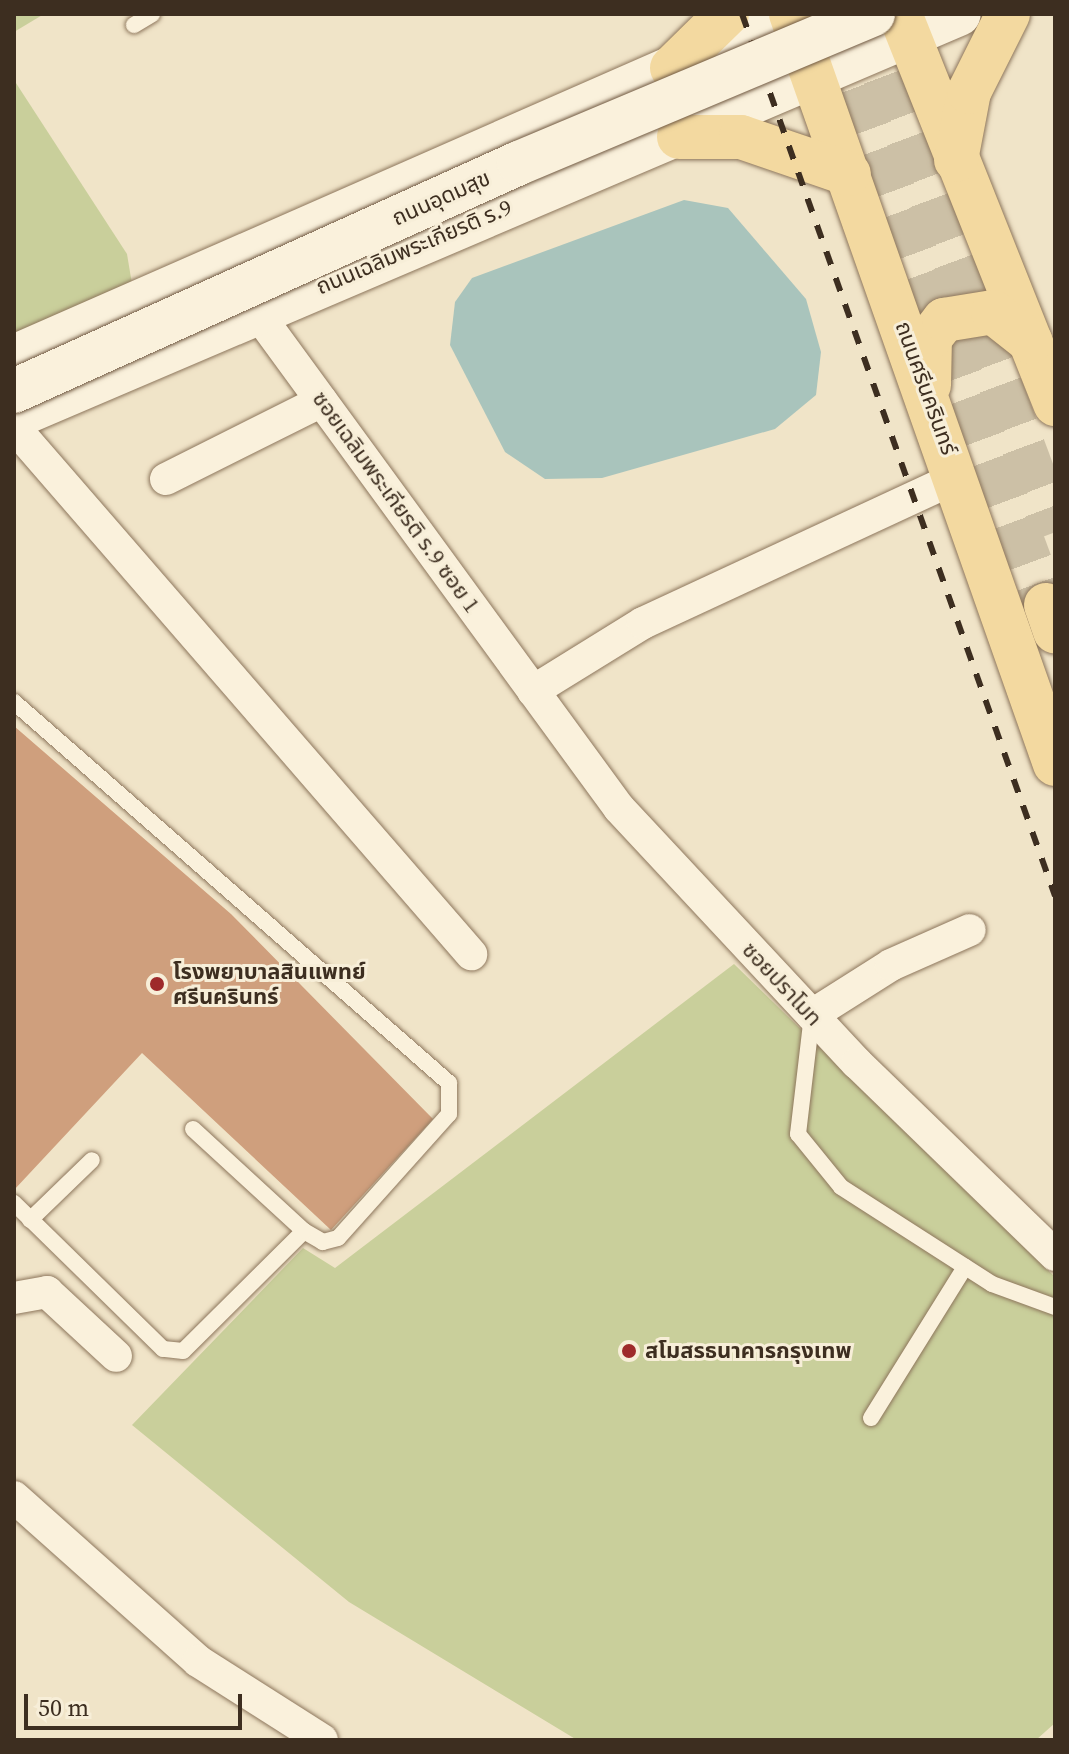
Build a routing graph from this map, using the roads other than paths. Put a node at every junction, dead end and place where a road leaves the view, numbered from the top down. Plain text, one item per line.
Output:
1 (152, 14) edge
2 (727, 14) edge
3 (793, 14) edge
4 (959, 14) edge
5 (1008, 14) edge
6 (893, 21) edge
7 (134, 25) dead end
8 (672, 68) junction
9 (815, 78) junction
10 (545, 124) junction
11 (679, 137) junction
12 (956, 160) junction
13 (849, 174) junction
14 (571, 181) junction
15 (258, 314) junction
16 (1031, 342) junction
17 (14, 357) edge
18 (14, 391) edge
19 (928, 392) junction
20 (322, 401) junction
21 (1055, 404) edge
22 (14, 417) edge
23 (14, 427) edge
24 (958, 477) junction
25 (166, 479) dead end
26 (533, 691) junction
27 (14, 702) edge
28 (1055, 764) edge
29 (970, 930) dead end
30 (471, 954) dead end
31 (812, 1015) junction
32 (193, 1129) dead end
33 (92, 1160) dead end
34 (14, 1203) edge
35 (30, 1220) junction
36 (304, 1231) junction
37 (1055, 1255) edge
38 (965, 1267) junction
39 (14, 1298) edge
40 (1055, 1307) edge
41 (116, 1356) dead end
42 (871, 1418) dead end
43 (14, 1497) edge
44 (322, 1740) edge

1 - 7 lane
2 - 8 main road
3 - 8 main road
3 - 9 main road, ถนนศรีนครินทร์
4 - 6 main road, ถนนอุดมสุข
5 - 12 main road
6 - 9 main road, ถนนอุดมสุข
6 - 12 main road
6 - 18 main road, ถนนอุดมสุข, bridge
8 - 10 main road
9 - 11 main road, ถนนเฉลิมพระเกียรติ ร.9
9 - 13 main road, ถนนศรีนครินทร์
10 - 14 main road
10 - 17 main road
11 - 13 main road
11 - 14 main road, ถนนเฉลิมพระเกียรติ ร.9
12 - 16 main road
13 - 19 main road, ถนนศรีนครินทร์
14 - 15 main road, ถนนเฉลิมพระเกียรติ ร.9
15 - 20 street, ซอยเฉลิมพระเกียรติ ร.9 ซอย 1
15 - 22 main road, ถนนเฉลิมพระเกียรติ ร.9
16 - 19 main road
16 - 21 main road
19 - 24 main road, ถนนศรีนครินทร์
20 - 25 street
20 - 26 street, ซอยเฉลิมพระเกียรติ ร.9 ซอย 1
23 - 30 street
24 - 26 street
24 - 28 main road, ถนนศรีนครินทร์
26 - 31 street, ซอยปราโมท
27 - 36 lane
29 - 31 street
31 - 37 street, ซอยปราโมท
31 - 38 lane
32 - 36 lane
33 - 35 lane
34 - 35 lane
35 - 36 lane
38 - 40 lane
38 - 42 lane
39 - 41 street
43 - 44 street

